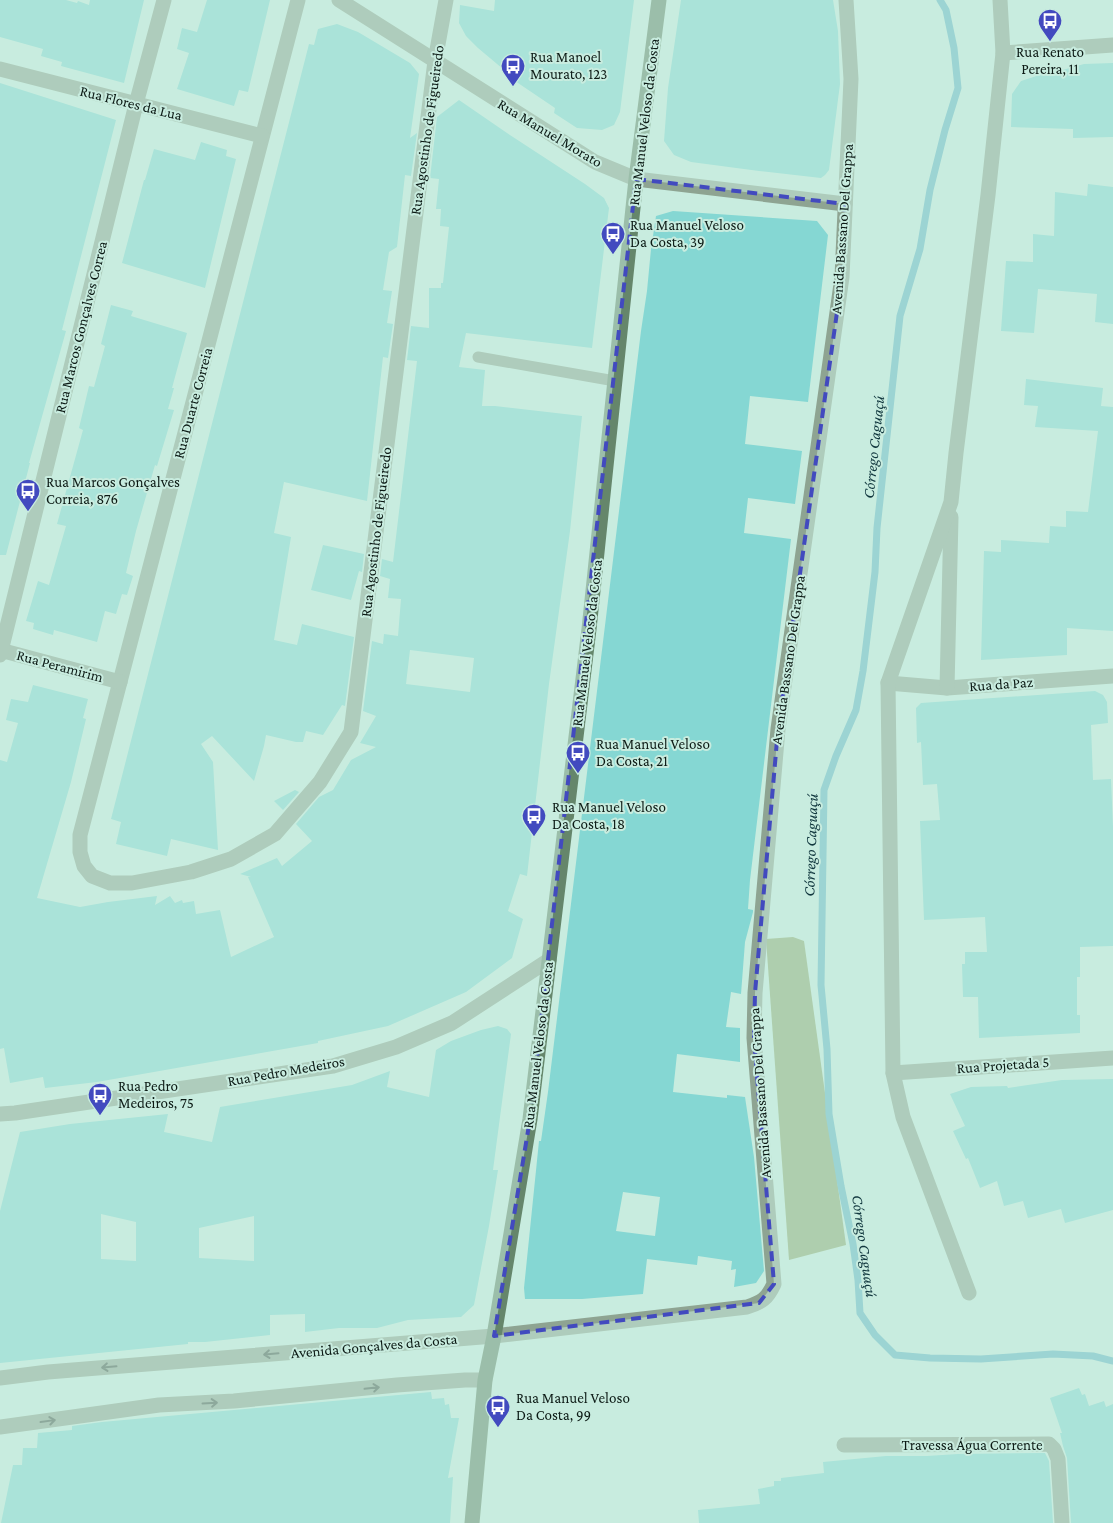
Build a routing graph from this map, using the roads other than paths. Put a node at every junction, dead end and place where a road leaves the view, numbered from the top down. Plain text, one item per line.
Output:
1 (164, 0) edge
2 (298, 0) edge
3 (339, 0) edge
4 (446, 0) edge
5 (659, 0) edge
6 (846, 0) edge
7 (1000, 0) edge
8 (1113, 46) edge
9 (1003, 53) junction
10 (435, 62) junction
11 (0, 69) edge
12 (136, 104) junction
13 (262, 136) junction
14 (636, 179) junction
15 (845, 204) junction
16 (478, 357) dead end
17 (615, 380) junction
18 (951, 502) junction
19 (0, 652) edge
20 (1113, 676) edge
21 (120, 682) junction
22 (888, 683) junction
23 (947, 688) junction
24 (84, 866) joint
25 (549, 960) junction
26 (1113, 1058) edge
27 (893, 1073) junction
28 (0, 1114) edge
29 (969, 1293) dead end
30 (746, 1307) joint
31 (494, 1336) junction
32 (0, 1378) edge
33 (485, 1380) junction
34 (0, 1427) edge
35 (844, 1444) dead end
36 (472, 1523) edge
37 (1062, 1523) edge

1 - 12 street, Rua Marcos Gonçalves Correa
2 - 13 street, Rua Duarte Correia
3 - 10 street, Rua Manuel Morato
4 - 10 street, Rua Agostinho de Figueiredo
5 - 14 main road, Rua Manuel Veloso da Costa
6 - 15 street, Avenida Bassano Del Grappa
7 - 9 street
8 - 9 street
9 - 18 street
10 - 14 street, Rua Manuel Morato
10 - 24 street, Rua Agostinho de Figueiredo
11 - 12 street, Rua Flores da Lua
12 - 13 street, Rua Flores da Lua
12 - 19 street, Rua Marcos Gonçalves Correa
13 - 21 street, Rua Duarte Correia
14 - 15 street, Rua Manuel Morato
14 - 17 main road, Rua Manuel Veloso da Costa
15 - 30 street, Avenida Bassano Del Grappa
16 - 17 lane
17 - 25 main road, Rua Manuel Veloso da Costa
18 - 22 street
18 - 23 street
19 - 21 street, Rua Peramirim
20 - 23 street, Rua da Paz
21 - 24 street, Rua Duarte Correia
22 - 23 street, Rua da Paz
22 - 27 street
25 - 28 street, Rua Pedro Medeiros
25 - 31 main road, Rua Manuel Veloso da Costa
26 - 27 street, Rua Projetada 5
27 - 29 street
30 - 31 street, Avenida Gonçalves da Costa
31 -> 32 street, Avenida Gonçalves da Costa
31 - 33 main road, Rua Manuel Veloso da Costa
34 -> 33 street
33 - 36 main road, Rua Manuel Veloso da Costa
35 - 37 street, Travessa Água Corrente

